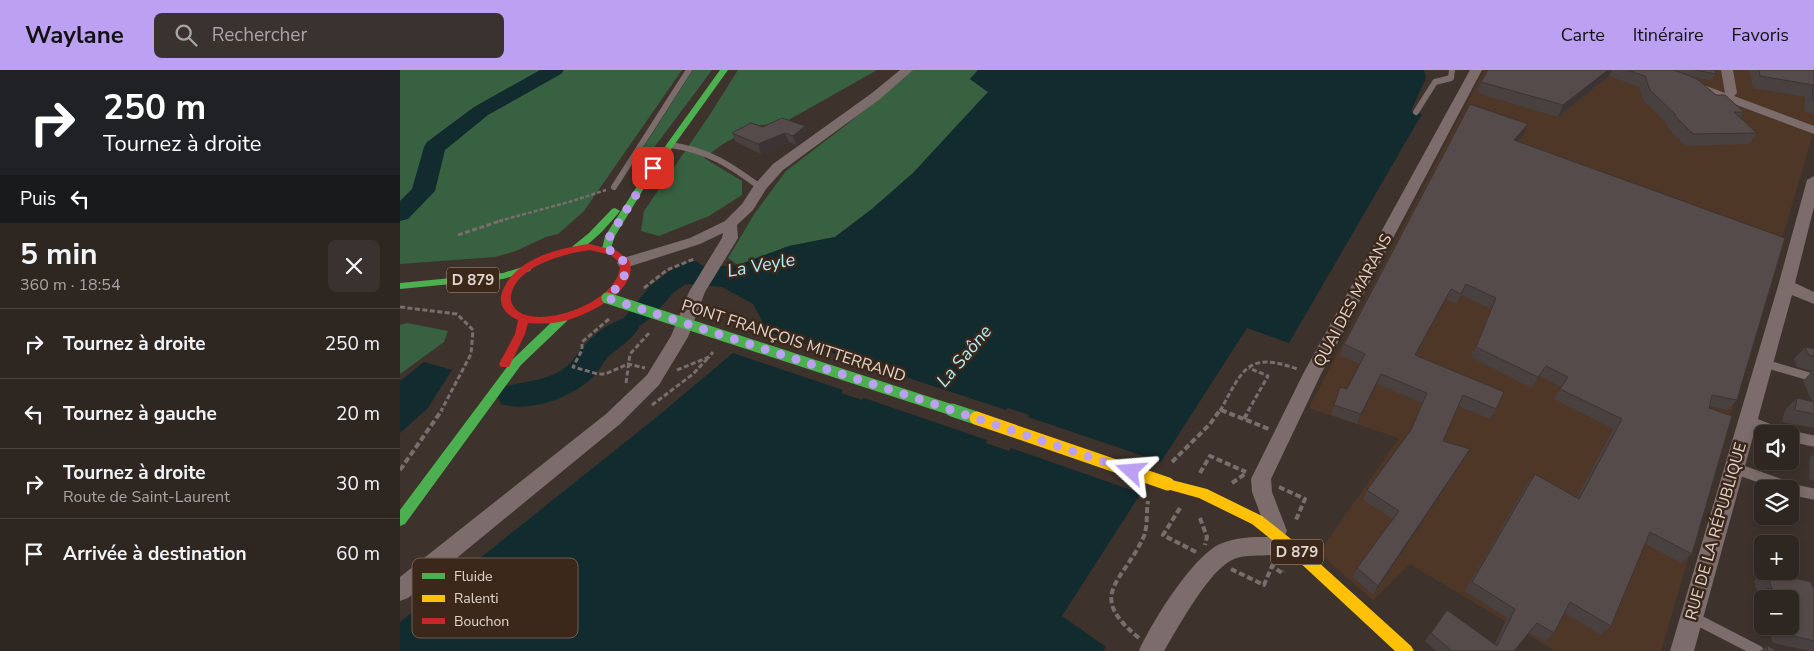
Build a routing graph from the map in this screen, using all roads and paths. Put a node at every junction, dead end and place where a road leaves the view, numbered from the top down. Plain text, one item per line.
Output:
1 (689, 70) edge
2 (724, 70) edge
3 (907, 70) edge
4 (1452, 70) edge
5 (1476, 70) edge
6 (1653, 70) edge
7 (1727, 70) edge
8 (1731, 93) dead end
9 (1416, 112) dead end
10 (1814, 130) edge
11 (670, 145) junction
12 (644, 180) junction
13 (1814, 180) edge
14 (614, 187) joint
15 (760, 187) junction
16 (730, 231) junction
17 (458, 235) dead end
18 (576, 248) junction
19 (607, 249) junction
20 (625, 263) junction
21 (526, 269) junction
22 (400, 286) edge
23 (418, 286) junction
24 (1786, 286) junction
25 (473, 291) dead end
26 (493, 294) dead end
27 (506, 298) junction
28 (607, 298) junction
29 (1814, 298) edge
30 (400, 307) edge
31 (563, 318) junction
32 (524, 319) junction
33 (655, 326) dead end
34 (709, 357) dead end
35 (1764, 362) junction
36 (576, 368) dead end
37 (1248, 368) dead end
38 (590, 373) dead end
39 (1814, 378) edge
40 (639, 406) junction
41 (1221, 410) dead end
42 (476, 417) junction
43 (1244, 420) junction
44 (1746, 421) junction
45 (1757, 425) edge
46 (1283, 435) junction
47 (1799, 438) edge
48 (1814, 441) edge
49 (1733, 468) junction
50 (400, 470) edge
51 (1246, 472) dead end
52 (1196, 481) dead end
53 (1168, 484) junction
54 (1814, 494) edge
55 (1183, 503) dead end
56 (1198, 515) dead end
57 (400, 520) edge
58 (1244, 527) dead end
59 (1271, 542) junction
60 (441, 558) edge
61 (412, 581) edge
62 (400, 591) edge
63 (1691, 616) junction
64 (1151, 651) edge
65 (1406, 651) edge
66 (1682, 651) edge
67 (1758, 651) edge

1 - 14 lane
2 - 11 main road
3 - 15 street
4 - 9 lane
5 - 46 street, QUAI DES MARANS
6 - 10 street
7 - 8 street
11 - 12 main road
11 - 15 lane
12 - 18 main road
12 - 19 main road
13 - 24 street, RUE DE LA RÉPUBLIQUE
14 - 17 path
15 - 16 street
16 - 20 street
16 - 40 street
18 - 19 main road
18 - 21 main road
19 - 20 main road
20 - 28 main road
21 - 23 main road, D 879
21 - 27 main road
22 - 23 main road, D 879
23 - 25 main road, D 879
24 - 29 street
24 - 35 street, RUE DE LA RÉPUBLIQUE
26 - 27 main road, D 879
27 - 32 main road
28 - 31 main road
28 - 53 main road, PONT FRANÇOIS MITTERRAND / D 879, bridge
30 - 50 path
31 - 32 main road
31 - 42 main road
32 - 42 main road
33 - 40 path
34 - 40 path
35 - 39 lane
35 - 44 street, RUE DE LA RÉPUBLIQUE
36 - 38 path
37 - 43 path
40 - 60 street
41 - 43 path
42 - 57 main road
43 - 46 path
44 - 45 lane
44 - 49 street, RUE DE LA RÉPUBLIQUE
46 - 59 street, QUAI DES MARANS
47 - 48 lane
49 - 54 lane
49 - 63 street, RUE DE LA RÉPUBLIQUE
51 - 52 path
53 - 58 main road, D 879
53 - 59 main road, D 879
55 - 56 path
59 - 64 street
59 - 65 main road, D 879
61 - 62 street
63 - 66 street, RUE DE LA RÉPUBLIQUE
63 - 67 lane

